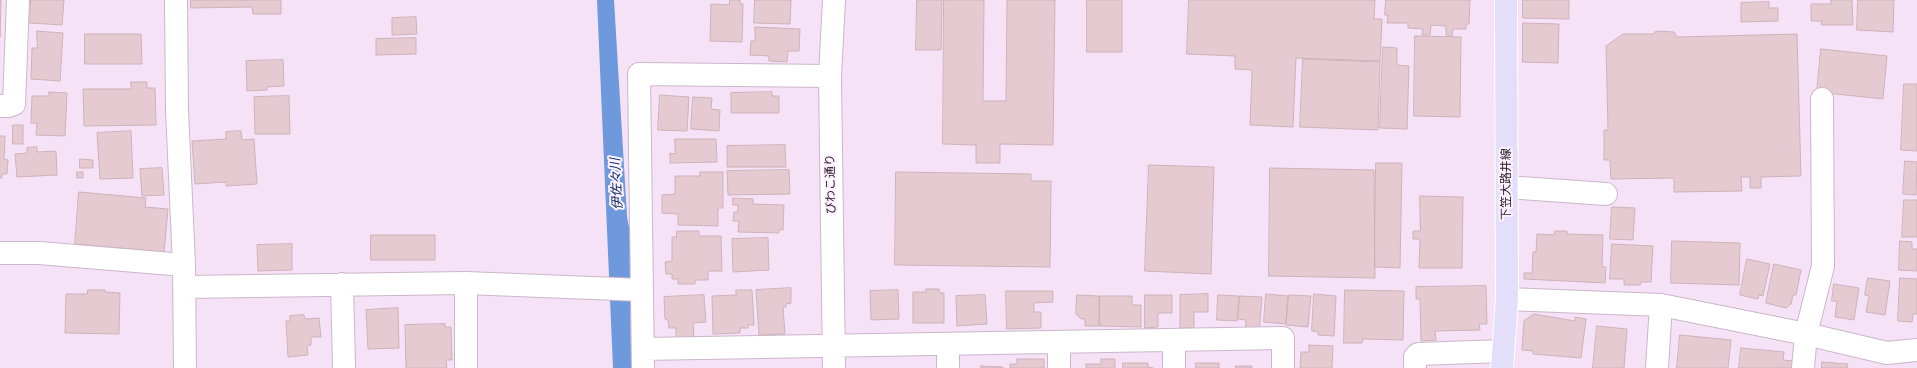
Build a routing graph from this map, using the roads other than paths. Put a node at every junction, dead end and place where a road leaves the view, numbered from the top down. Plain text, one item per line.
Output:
1 (18, 0) edge
2 (176, 0) edge
3 (834, 0) edge
4 (1506, 0) edge
5 (830, 76) junction
6 (1822, 99) dead end
7 (0, 106) edge
8 (1507, 187) junction
9 (1606, 194) dead end
10 (0, 252) edge
11 (184, 265) junction
12 (466, 283) junction
13 (342, 284) junction
14 (184, 287) junction
15 (638, 290) junction
16 (1508, 299) junction
17 (1661, 305) junction
18 (1806, 334) junction
19 (1174, 340) junction
20 (1059, 342) junction
21 (948, 344) junction
22 (834, 346) junction
23 (1917, 350) edge
24 (643, 359) edge
25 (1503, 359) edge
26 (185, 368) edge
27 (344, 368) edge
28 (466, 368) edge
29 (834, 368) edge
30 (948, 368) edge
31 (1059, 368) edge
32 (1174, 368) edge
33 (1283, 368) edge
34 (1415, 368) edge
35 (1657, 368) edge
36 (1804, 368) edge

1 - 7 street
2 - 11 street
3 - 5 street, びわこ通り
4 - 8 main road, 下笠大路井線
5 - 15 street
5 - 22 street, びわこ通り
6 - 18 street
8 - 9 street
8 - 16 main road, 下笠大路井線
10 - 11 street
11 - 14 street
12 - 13 street
12 - 15 street
12 - 28 street
13 - 14 street
13 - 27 street
14 - 26 street
15 - 24 street
16 - 17 street
16 - 25 main road, 下笠大路井線
17 - 18 street
17 - 35 street
18 - 23 street
18 - 36 street
19 - 20 street
19 - 32 street
19 - 33 street
20 - 21 street
20 - 31 street
21 - 22 street
21 - 30 street
22 - 24 street
22 - 29 street, びわこ通り
25 - 34 street

